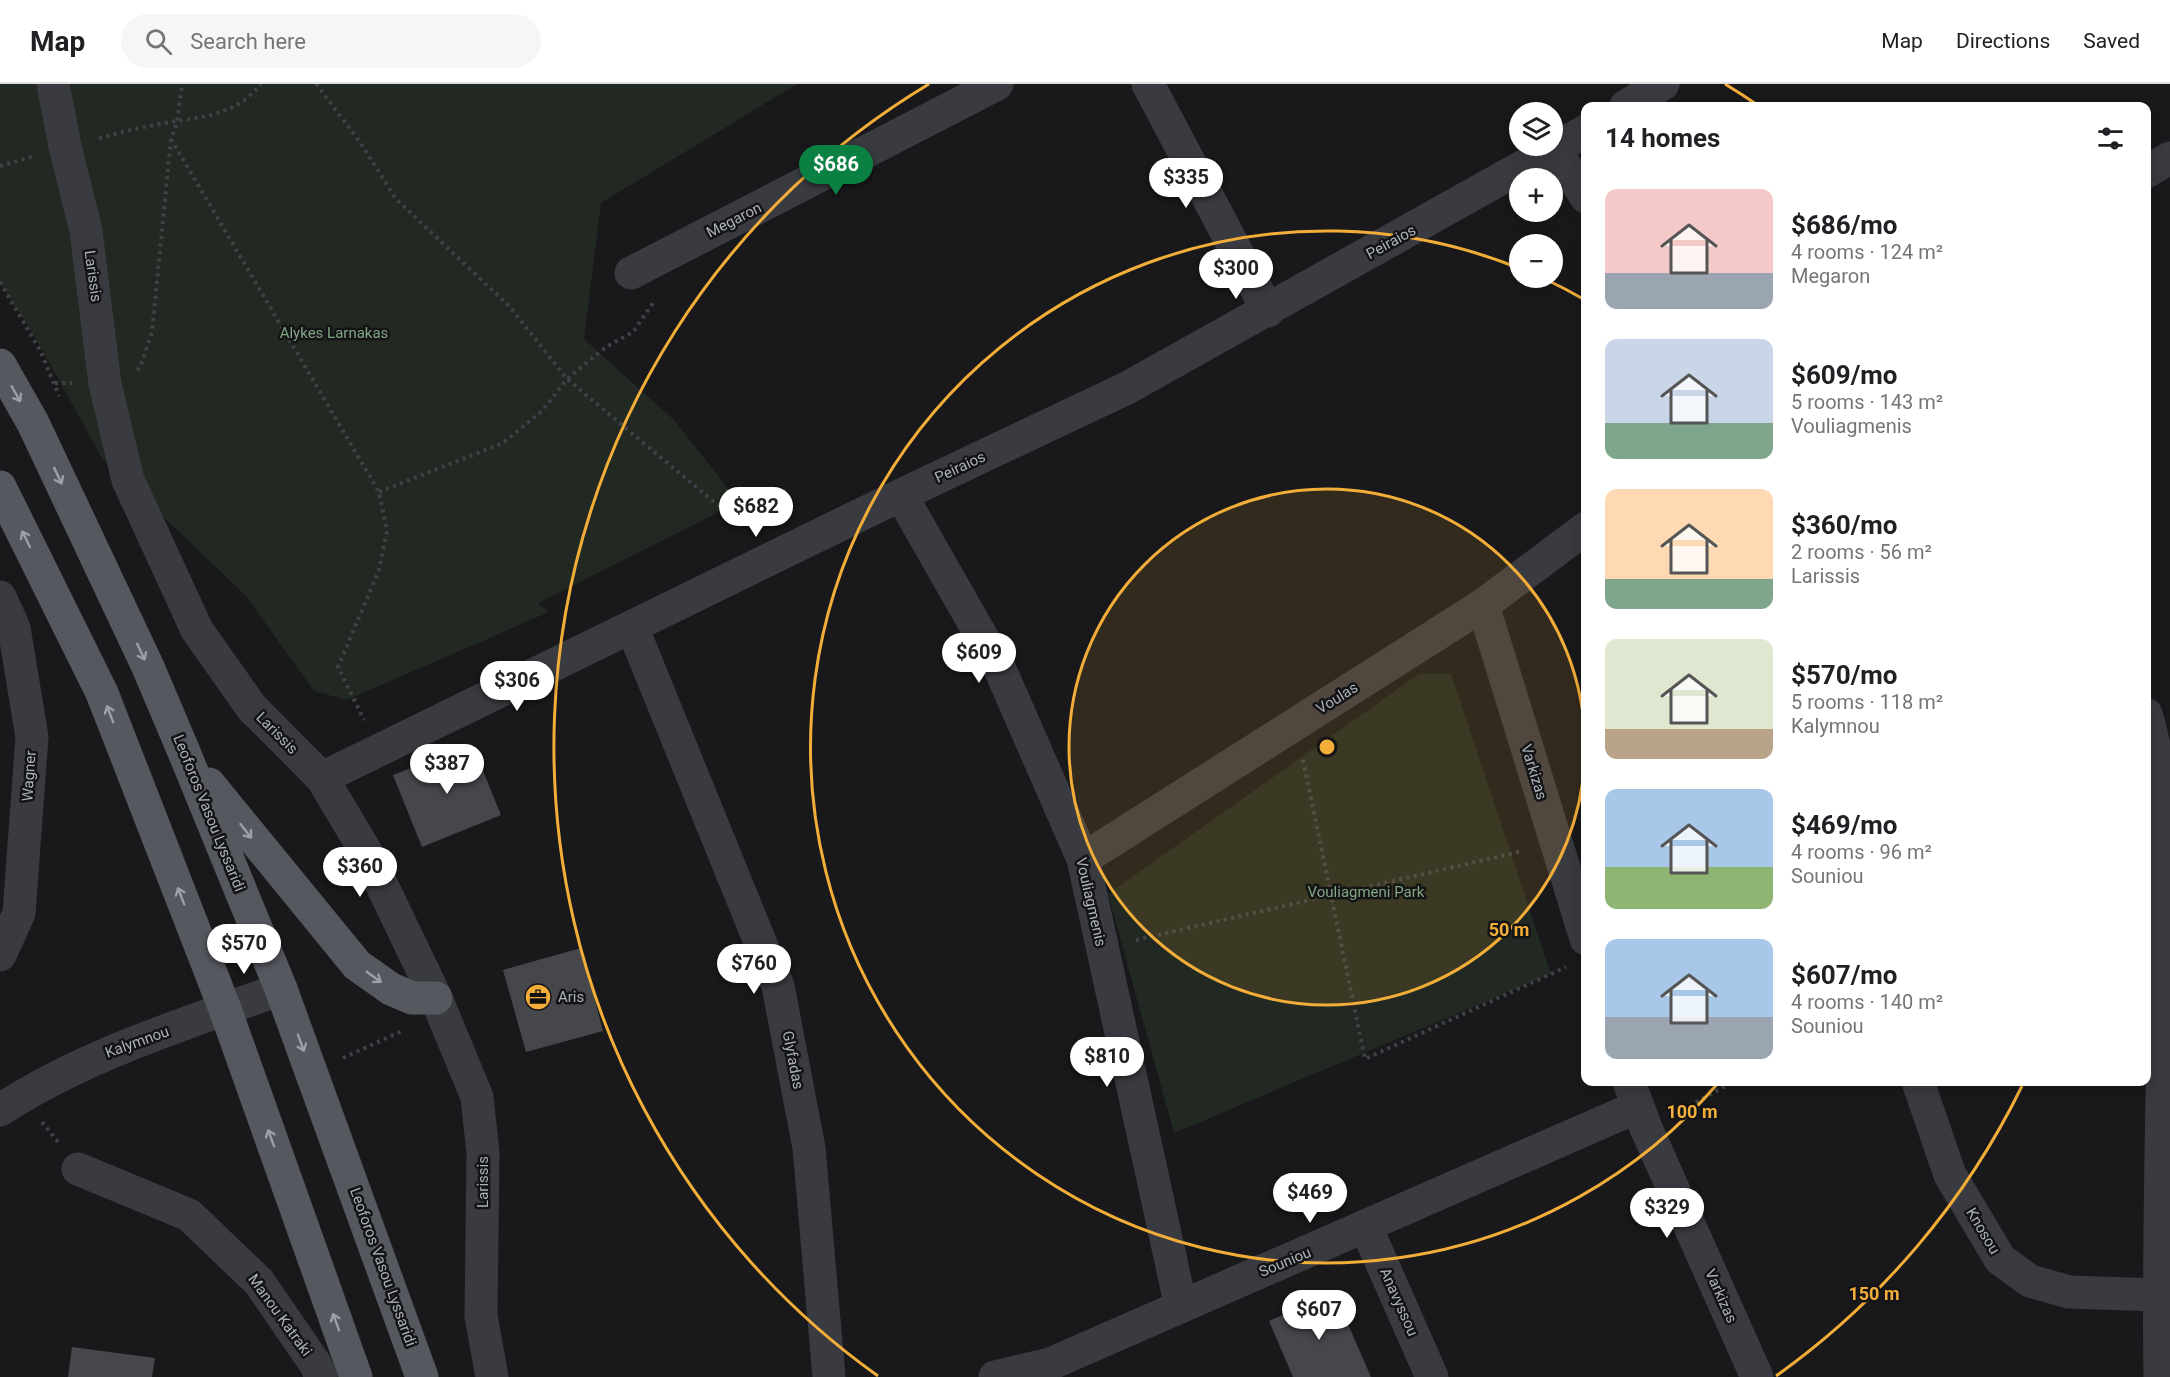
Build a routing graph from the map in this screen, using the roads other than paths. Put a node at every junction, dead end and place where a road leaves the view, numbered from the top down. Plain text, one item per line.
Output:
1 (53, 84) edge
2 (997, 84) edge
3 (1148, 84) edge
4 (1663, 84) edge
5 (1633, 102) edge
6 (1581, 134) edge
7 (1563, 145) edge
8 (1544, 156) edge
9 (1559, 156) edge
10 (2170, 158) edge
11 (2151, 169) edge
12 (1581, 189) edge
13 (641, 268) road end
14 (1268, 311) junction
15 (0, 365) edge
16 (0, 487) edge
17 (902, 495) junction
18 (1581, 532) edge
19 (0, 597) edge
20 (1483, 605) junction
21 (632, 627) junction
22 (2151, 726) edge
23 (184, 752) junction
24 (322, 778) junction
25 (1083, 859) junction
26 (1580, 951) edge
27 (0, 955) edge
28 (281, 988) junction
29 (436, 998) junction
30 (225, 1009) junction
31 (1919, 1086) edge
32 (1637, 1106) edge
33 (0, 1110) edge
34 (78, 1169) dead end
35 (1366, 1227) junction
36 (2159, 1295) junction
37 (1181, 1307) junction
38 (310, 1373) edge
39 (356, 1377) edge
40 (422, 1377) edge
41 (492, 1377) edge
42 (829, 1377) edge
43 (995, 1377) edge
44 (1432, 1377) edge
45 (1757, 1377) edge
46 (2160, 1377) edge

1 - 24 street, Larissis
2 - 13 street, Megaron
3 - 14 street
4 - 5 street
6 - 7 street, Peiraios
8 - 14 street, Peiraios
9 - 12 street
10 - 11 street
14 - 17 street, Peiraios
15 -> 23 main road, Leoforos Vasou Lyssaridi
30 -> 16 main road
17 - 21 street, Peiraios
17 - 25 street, Vouliagmenis
18 - 20 street, Voulas
19 - 27 street, Wagner
20 - 25 street, Voulas
20 - 26 street, Varkizas
21 - 24 street, Peiraios
21 - 42 street, Glyfadas
22 - 36 street
23 - 28 main road, Leoforos Vasou Lyssaridi
23 -> 29 main road
24 - 29 street, Larissis
25 - 37 street, Vouliagmenis
28 - 30 street, Kalymnou
28 -> 40 main road, Leoforos Vasou Lyssaridi
29 - 41 street, Larissis
30 - 33 street, Kalymnou
39 -> 30 main road
31 - 36 street, Knosou
32 - 35 street, Souniou
32 - 45 street, Varkizas
34 - 38 street, Manou Katraki
35 - 37 street, Souniou
35 - 44 street, Anavyssou
36 - 46 street
37 - 43 street, Souniou

